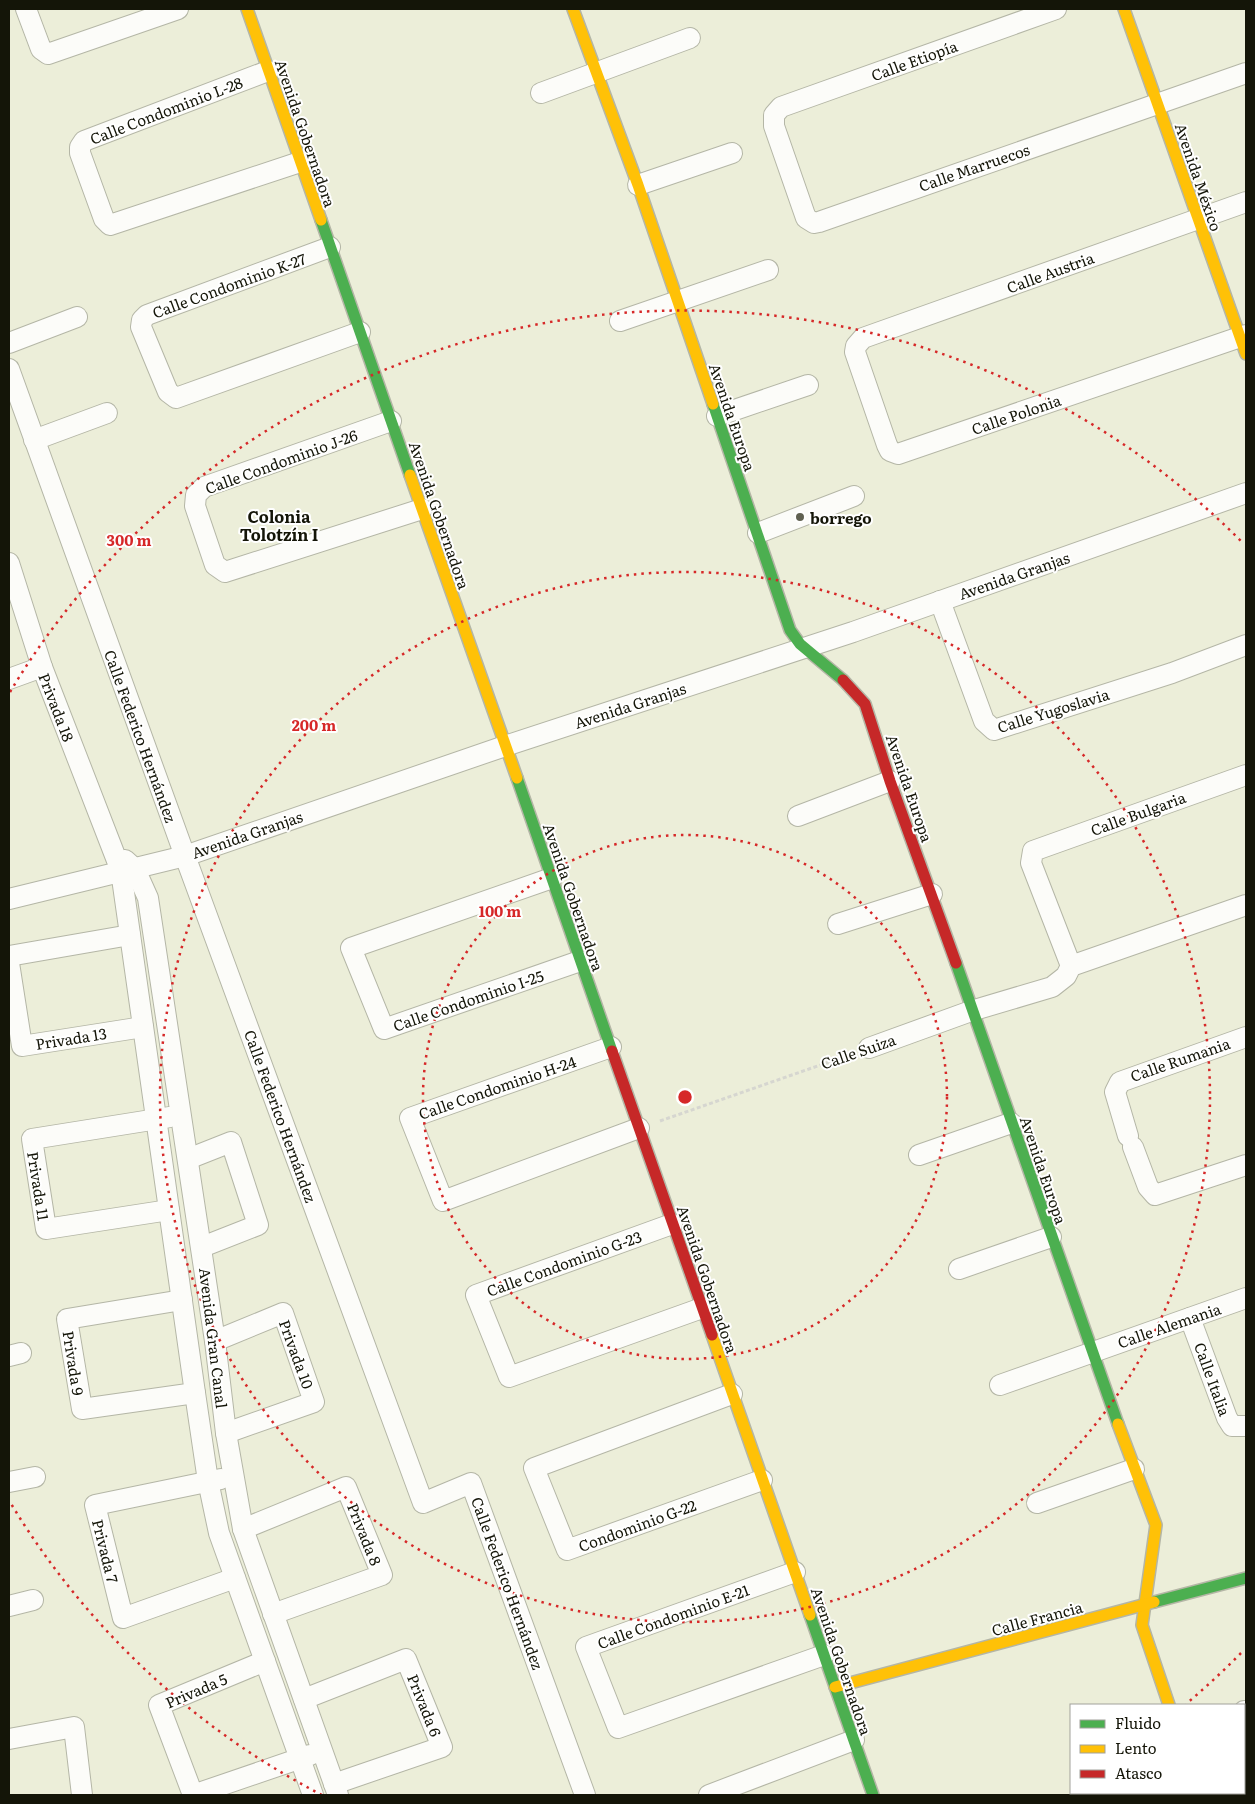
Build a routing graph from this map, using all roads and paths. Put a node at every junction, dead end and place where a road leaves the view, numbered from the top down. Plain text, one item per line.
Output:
1 (26, 9) edge
2 (178, 9) edge
3 (247, 9) edge
4 (573, 9) edge
5 (1056, 9) edge
6 (1124, 9) edge
7 (690, 38) dead end
8 (268, 71) junction
9 (596, 73) junction
10 (1246, 73) edge
11 (541, 93) dead end
12 (1157, 103) junction
13 (774, 115) joint
14 (732, 153) dead end
15 (300, 162) junction
16 (638, 185) junction
17 (1246, 202) edge
18 (1197, 219) junction
19 (330, 247) junction
20 (768, 270) dead end
21 (676, 300) junction
22 (77, 318) dead end
23 (620, 321) dead end
24 (360, 332) junction
25 (1244, 342) edge
26 (9, 343) edge
27 (856, 346) joint
28 (9, 369) edge
29 (808, 385) dead end
30 (107, 413) dead end
31 (717, 416) junction
32 (391, 421) junction
33 (34, 440) junction
34 (1246, 493) edge
35 (854, 496) dead end
36 (422, 509) junction
37 (758, 533) junction
38 (10, 572) edge
39 (940, 601) junction
40 (1246, 645) edge
41 (804, 648) junction
42 (42, 667) junction
43 (9, 679) edge
44 (505, 746) junction
45 (1246, 775) edge
46 (890, 781) junction
47 (798, 816) dead end
48 (185, 856) junction
49 (128, 870) junction
50 (552, 878) junction
51 (932, 894) junction
52 (9, 899) edge
53 (1246, 905) edge
54 (838, 924) dead end
55 (130, 934) junction
56 (9, 956) edge
57 (580, 961) junction
58 (9, 963) edge
59 (1071, 966) junction
60 (971, 1011) junction
61 (143, 1027) junction
62 (1246, 1036) edge
63 (611, 1047) junction
64 (869, 1048) joint
65 (180, 1115) junction
66 (156, 1119) junction
67 (1011, 1123) junction
68 (639, 1128) junction
69 (919, 1155) dead end
70 (188, 1159) junction
71 (1246, 1165) edge
72 (169, 1210) junction
73 (672, 1224) junction
74 (1051, 1237) junction
75 (202, 1247) junction
76 (960, 1269) dead end
77 (1246, 1298) edge
78 (182, 1300) junction
79 (702, 1308) junction
80 (1190, 1318) junction
81 (216, 1342) junction
82 (1092, 1352) junction
83 (1000, 1385) dead end
84 (195, 1393) junction
85 (732, 1394) junction
86 (1246, 1426) edge
87 (226, 1434) junction
88 (1134, 1469) junction
89 (35, 1477) dead end
90 (233, 1477) junction
91 (762, 1480) junction
92 (208, 1481) junction
93 (9, 1482) edge
94 (1037, 1503) dead end
95 (243, 1529) junction
96 (795, 1572) junction
97 (235, 1578) junction
98 (1246, 1578) edge
99 (33, 1600) dead end
100 (1145, 1604) junction
101 (9, 1606) edge
102 (272, 1614) junction
103 (824, 1655) junction
104 (265, 1661) junction
105 (835, 1687) junction
106 (304, 1699) junction
107 (1169, 1704) edge
108 (9, 1739) edge
109 (854, 1740) junction
110 (321, 1751) junction
111 (299, 1759) junction
112 (336, 1790) edge
113 (82, 1795) edge
114 (193, 1795) edge
115 (313, 1795) edge
116 (585, 1795) edge
117 (709, 1795) edge
118 (873, 1795) edge

1 - 2 street
3 - 8 street, Avenida Gobernadora
4 - 9 street, Avenida Europa
5 - 13 street, Calle Etiopía
6 - 12 street, Avenida México
7 - 9 street
8 - 15 street, Avenida Gobernadora
8 - 15 street, Calle Condominio L-28
9 - 11 street
9 - 16 street, Avenida Europa
10 - 12 street, Calle Marruecos
12 - 13 street, Calle Marruecos
12 - 18 street, Avenida México
14 - 16 street
15 - 19 street, Avenida Gobernadora
16 - 21 street, Avenida Europa
17 - 18 street, Calle Austria
18 - 25 street, Avenida México
18 - 27 street, Calle Austria
19 - 24 street, Avenida Gobernadora
19 - 24 street, Calle Condominio K-27
20 - 21 street
21 - 23 street
21 - 31 street, Avenida Europa
22 - 26 street
24 - 32 street, Avenida Gobernadora
25 - 27 street, Calle Polonia
28 - 33 street, Calle Federico Hernández
29 - 31 street
30 - 33 street
31 - 37 street, Avenida Europa
32 - 36 street, Avenida Gobernadora
32 - 36 street, Calle Condominio J-26
33 - 48 street, Calle Federico Hernández
34 - 39 street, Avenida Granjas
35 - 37 street
36 - 44 street, Avenida Gobernadora
37 - 41 street, Avenida Europa
38 - 42 street, Privada 18
39 - 40 street, Calle Yugoslavia
39 - 41 street, Avenida Granjas
41 - 44 street, Avenida Granjas
41 - 46 street, Avenida Europa
42 - 43 street
42 - 49 street, Privada 18
44 - 48 street, Avenida Granjas
44 - 50 street, Avenida Gobernadora
45 - 59 street, Calle Bulgaria
46 - 47 street
46 - 51 street, Avenida Europa
48 - 49 street, Avenida Granjas
48 - 116 street, Calle Federico Hernández
49 - 52 street, Avenida Granjas
49 - 55 street, Avenida Gran Canal
49 - 65 street, Avenida Gran Canal
50 - 57 street, Avenida Gobernadora
50 - 57 street, Calle Condominio I-25
51 - 54 street
51 - 60 street, Avenida Europa
53 - 59 street
55 - 56 street
55 - 61 street, Avenida Gran Canal
57 - 63 street, Avenida Gobernadora
58 - 61 street, Privada 13
59 - 60 street, Calle Suiza
60 - 64 street, Calle Suiza
60 - 67 street, Avenida Europa
61 - 66 street, Avenida Gran Canal
62 - 71 street, Calle Rumania
63 - 68 street, Avenida Gobernadora
63 - 68 street, Calle Condominio H-24
64 - 68 path, Calle Suiza
65 - 66 street, Privada 11
65 - 70 street, Avenida Gran Canal
66 - 72 street, Avenida Gran Canal
66 - 72 street, Privada 11
67 - 69 street
67 - 74 street, Avenida Europa
68 - 73 street, Avenida Gobernadora
70 - 75 street, Avenida Gran Canal
70 - 75 street
72 - 78 street, Avenida Gran Canal
73 - 79 street, Avenida Gobernadora
73 - 79 street, Calle Condominio G-23
74 - 76 street
74 - 82 street, Avenida Europa
75 - 81 street, Avenida Gran Canal
77 - 80 street, Calle Alemania
78 - 84 street, Avenida Gran Canal
78 - 84 street, Privada 9
79 - 85 street, Avenida Gobernadora
80 - 82 street, Calle Alemania
80 - 86 street, Calle Italia
81 - 87 street, Avenida Gran Canal
81 - 87 street, Privada 10
82 - 83 street, Calle Alemania
82 - 88 street, Avenida Europa
84 - 92 street, Avenida Gran Canal
85 - 91 street, Avenida Gobernadora
85 - 91 street, Condominio G-22
87 - 90 street, Avenida Gran Canal
88 - 94 street
88 - 100 street, Avenida Europa
89 - 93 street
90 - 92 street, Privada 7
90 - 95 street, Avenida Gran Canal
91 - 96 street, Avenida Gobernadora
92 - 97 street, Avenida Gran Canal
92 - 97 street, Privada 7
95 - 102 street, Avenida Gran Canal
95 - 102 street, Privada 8
96 - 103 street, Avenida Gobernadora
96 - 103 street, Calle Condominio E-21
97 - 104 street, Avenida Gran Canal
98 - 100 street, Calle Francia
99 - 101 street
100 - 105 street, Calle Francia
100 - 107 street, Avenida Europa
102 - 106 street, Avenida Gran Canal
103 - 105 street, Avenida Gobernadora
104 - 111 street, Avenida Gran Canal
104 - 114 street, Privada 5
105 - 109 street, Avenida Gobernadora
106 - 110 street, Avenida Gran Canal
106 - 112 street, Privada 6
108 - 113 street
109 - 117 street
109 - 118 street, Avenida Gobernadora
110 - 111 street, Privada 5
110 - 112 street, Avenida Gran Canal
111 - 114 street, Privada 5
111 - 115 street, Avenida Gran Canal

